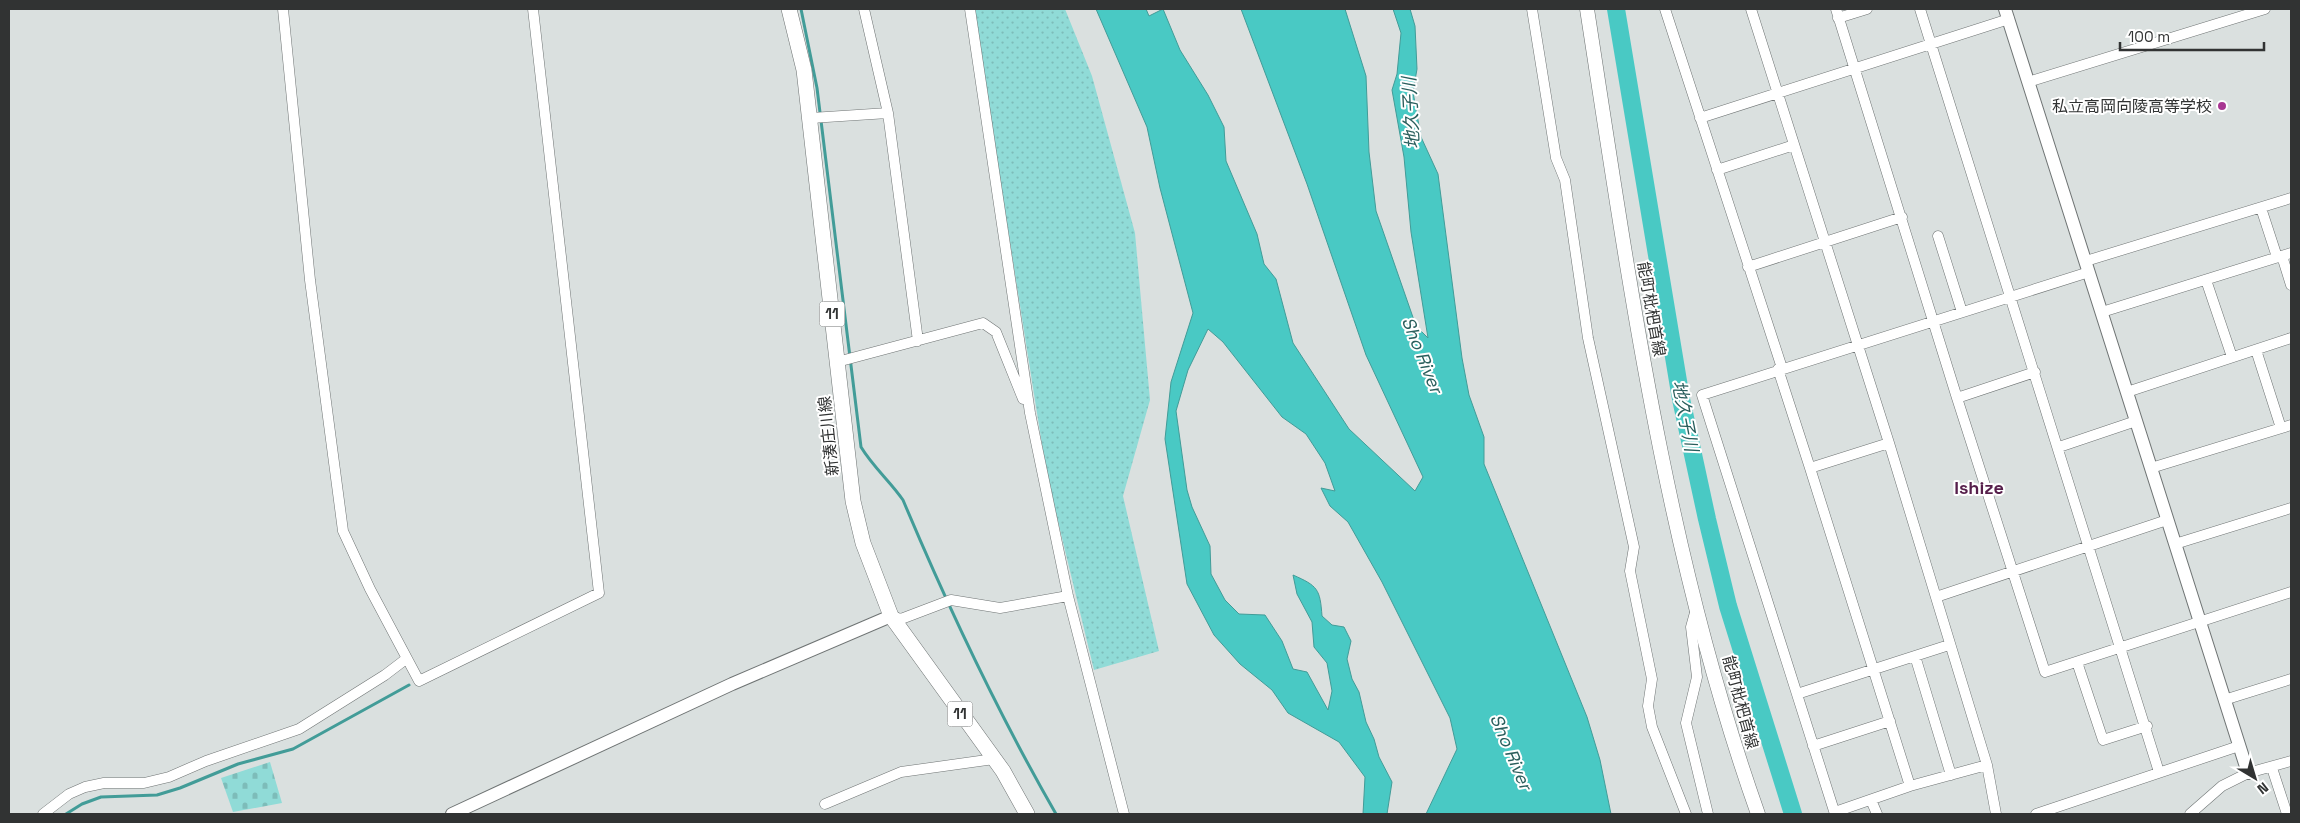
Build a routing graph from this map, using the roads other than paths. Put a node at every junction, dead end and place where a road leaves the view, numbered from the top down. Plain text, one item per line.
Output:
1 (283, 9) edge
2 (533, 9) edge
3 (789, 9) edge
4 (864, 9) edge
5 (970, 9) edge
6 (1532, 9) edge
7 (1587, 9) edge
8 (1665, 9) edge
9 (1751, 9) edge
10 (1867, 9) edge
11 (1920, 9) edge
12 (2262, 9) edge
13 (1837, 13) edge
14 (2007, 14) edge
15 (1931, 44) junction
16 (1854, 70) junction
17 (2028, 82) junction
18 (1777, 93) junction
19 (888, 113) junction
20 (811, 118) junction
21 (1700, 118) junction
22 (1794, 145) junction
23 (1717, 170) junction
24 (2291, 198) edge
25 (2260, 208) junction
26 (1902, 218) junction
27 (1938, 236) dead end
28 (1825, 244) junction
29 (2283, 255) edge
30 (2088, 266) junction
31 (1748, 267) junction
32 (2206, 280) junction
33 (2291, 285) edge
34 (2012, 296) junction
35 (1962, 312) junction
36 (2102, 312) junction
37 (1934, 321) junction
38 (2291, 338) edge
39 (918, 341) junction
40 (1858, 345) junction
41 (2256, 350) junction
42 (2232, 357) junction
43 (837, 362) junction
44 (1780, 369) junction
45 (2035, 372) junction
46 (2127, 392) junction
47 (1957, 398) junction
48 (1030, 413) junction
49 (2136, 421) junction
50 (2286, 426) edge
51 (1889, 443) junction
52 (2059, 447) junction
53 (1810, 468) junction
54 (2151, 468) junction
55 (2291, 508) edge
56 (2167, 520) junction
57 (2175, 544) junction
58 (2090, 546) junction
59 (2014, 572) junction
60 (2291, 592) edge
61 (1068, 596) junction
62 (1936, 597) junction
63 (1696, 605) junction
64 (891, 616) junction
65 (2200, 622) junction
66 (1949, 645) junction
67 (2122, 646) junction
68 (1915, 656) junction
69 (406, 659) junction
70 (2077, 662) junction
71 (1872, 670) junction
72 (2291, 679) edge
73 (1797, 694) junction
74 (2224, 700) junction
75 (1890, 721) junction
76 (2147, 726) junction
77 (1814, 746) junction
78 (2239, 746) junction
79 (994, 759) junction
80 (2291, 761) edge
81 (1987, 765) junction
82 (2272, 768) junction
83 (2159, 772) junction
84 (2248, 773) junction
85 (1951, 775) junction
86 (1910, 786) junction
87 (1871, 800) junction
88 (825, 804) dead end
89 (469, 811) edge
90 (1835, 813) edge
91 (42, 814) edge
92 (452, 814) edge
93 (1027, 814) edge
94 (1124, 814) edge
95 (1686, 814) edge
96 (1708, 814) edge
97 (1758, 814) edge
98 (1877, 814) edge
99 (1996, 814) edge
100 (2036, 814) edge
101 (2190, 814) edge
102 (2287, 814) edge

1 - 69 street
2 - 69 street
3 - 20 main road, 新湊庄川線 / 11
4 - 19 street
5 - 48 street
6 - 95 street
7 - 63 main road, 能町枇杷首線
8 - 21 street
9 - 18 street
10 - 13 street
11 - 15 street
12 - 17 street
13 - 16 street
14 - 15 street
14 - 17 street
15 - 16 street
15 - 34 street
16 - 18 street
16 - 26 street
17 - 30 street
18 - 21 street
18 - 22 street
19 - 20 street
19 - 39 street
20 - 43 main road, 新湊庄川線 / 11
21 - 23 street
22 - 23 street
22 - 28 street
23 - 31 street
24 - 25 street
25 - 29 street
25 - 30 street
26 - 28 street
26 - 37 street
27 - 35 street
28 - 31 street
28 - 40 street
29 - 32 street
29 - 33 street
30 - 34 street
30 - 36 street
31 - 44 street
32 - 36 street
32 - 42 street
34 - 35 street
34 - 45 street
35 - 37 street
36 - 46 street
37 - 40 street
37 - 47 street
38 - 41 street
39 - 43 street
39 - 48 street
40 - 44 street
40 - 51 street
41 - 42 street
41 - 50 street
42 - 46 street
43 - 64 main road, 新湊庄川線 / 11
44 - 53 street
44 - 73 street
45 - 47 street
45 - 52 street
46 - 49 street
47 - 59 street
48 - 61 street
49 - 52 street
49 - 54 street
50 - 54 street
51 - 53 street
51 - 62 street
52 - 58 street
53 - 71 street
54 - 56 street
55 - 57 street
56 - 57 street
56 - 58 street
57 - 65 street
58 - 59 street
58 - 67 street
59 - 62 street
59 - 70 street
60 - 65 street
61 - 64 street
61 - 94 street
62 - 66 street
63 - 96 street
63 - 97 main road, 能町枇杷首線
64 - 79 main road, 新湊庄川線 / 11
64 - 89 street
65 - 67 street
65 - 74 street
66 - 68 street
66 - 81 street
67 - 70 street
67 - 76 street
68 - 71 street
68 - 85 street
69 - 91 street
70 - 76 street
71 - 73 street
71 - 75 street
72 - 74 street
73 - 77 street
74 - 78 street
75 - 77 street
75 - 86 street
76 - 83 street
77 - 90 street
78 - 83 street
78 - 84 street
79 - 88 street
79 - 93 main road, 新湊庄川線 / 11
80 - 82 street
81 - 85 street
81 - 99 street
82 - 84 street
82 - 102 street
83 - 100 street
84 - 101 street
85 - 86 street
86 - 87 street
87 - 90 street
87 - 98 street
89 - 92 street

